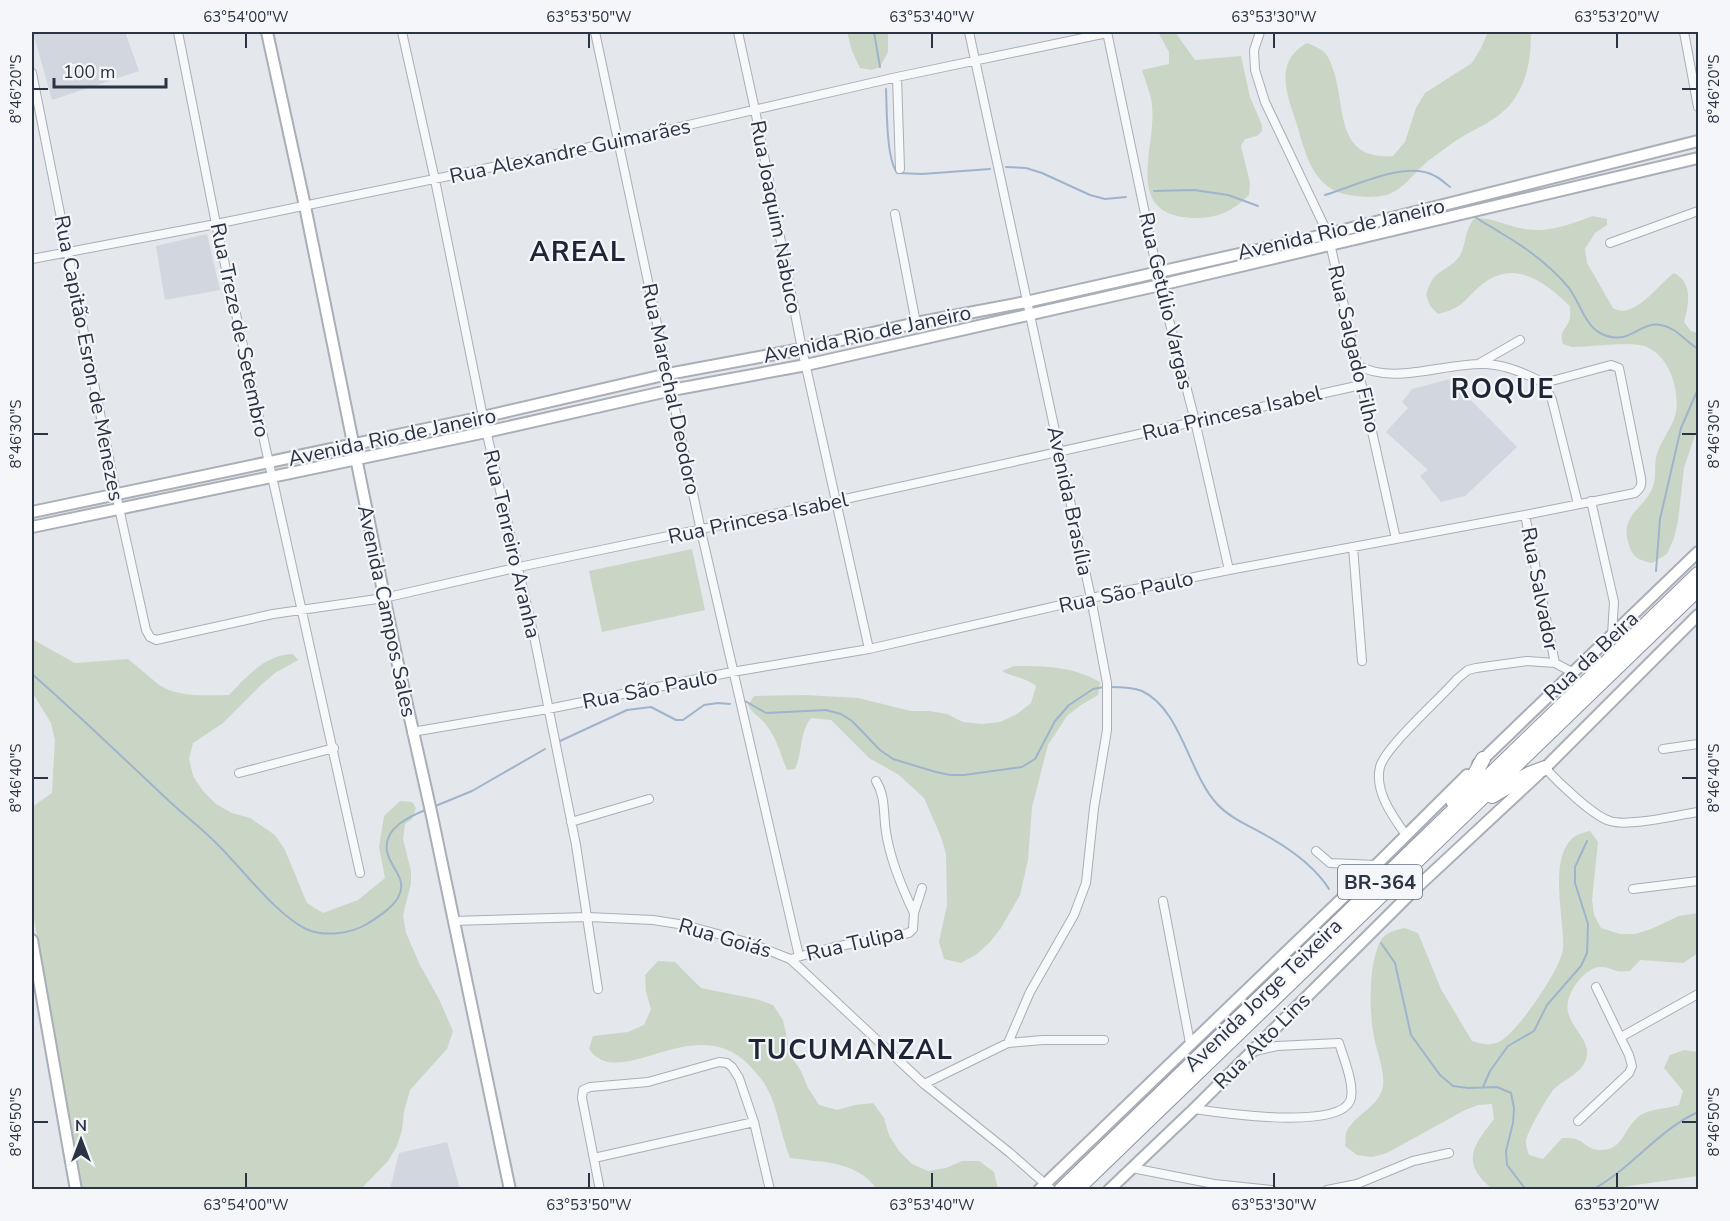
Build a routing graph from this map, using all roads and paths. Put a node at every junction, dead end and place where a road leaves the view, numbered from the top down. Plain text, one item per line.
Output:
1 (178, 32) edge
2 (267, 32) edge
3 (402, 32) edge
4 (595, 32) edge
5 (738, 32) edge
6 (969, 32) edge
7 (1107, 32) edge
8 (1260, 32) edge
9 (1683, 32) edge
10 (975, 60) junction
11 (32, 73) edge
12 (897, 77) junction
13 (1698, 107) edge
14 (755, 110) junction
15 (619, 141) junction
16 (1698, 141) edge
17 (1698, 158) edge
18 (900, 169) dead end
19 (435, 180) junction
20 (305, 206) junction
21 (1698, 211) edge
22 (895, 214) dead end
23 (216, 224) junction
24 (1329, 239) junction
25 (1610, 243) dead end
26 (67, 252) junction
27 (32, 259) edge
28 (1157, 272) junction
29 (1160, 285) junction
30 (1026, 302) junction
31 (1029, 315) junction
32 (916, 323) junction
33 (1520, 340) dead end
34 (802, 349) junction
35 (1479, 364) junction
36 (806, 365) junction
37 (1357, 365) junction
38 (669, 374) junction
39 (1544, 383) junction
40 (1361, 385) junction
41 (672, 390) junction
42 (483, 417) junction
43 (1195, 421) junction
44 (486, 432) junction
45 (352, 445) junction
46 (1060, 452) junction
47 (355, 459) junction
48 (269, 463) junction
49 (272, 477) junction
50 (116, 494) junction
51 (836, 501) junction
52 (1592, 501) junction
53 (1578, 504) junction
54 (119, 508) junction
55 (32, 512) edge
56 (1525, 515) junction
57 (32, 527) edge
58 (701, 531) junction
59 (1396, 539) junction
60 (1353, 547) junction
61 (1698, 552) edge
62 (519, 567) junction
63 (1229, 570) junction
64 (1698, 574) edge
65 (1698, 589) edge
66 (384, 598) junction
67 (1091, 598) junction
68 (300, 609) junction
69 (1698, 615) edge
70 (1612, 636) junction
71 (153, 639) joint
72 (868, 649) junction
73 (1362, 661) dead end
74 (1555, 663) junction
75 (732, 672) junction
76 (1572, 672) junction
77 (548, 709) junction
78 (412, 732) junction
79 (1698, 744) edge
80 (334, 748) junction
81 (1663, 749) dead end
82 (1484, 759) junction
83 (1545, 768) junction
84 (239, 773) dead end
85 (876, 782) dead end
86 (649, 799) dead end
87 (1474, 806) junction
88 (1698, 812) edge
89 (571, 822) junction
90 (1406, 835) junction
91 (1316, 851) dead end
92 (1412, 851) junction
93 (1376, 865) junction
94 (360, 873) dead end
95 (1698, 881) edge
96 (922, 888) dead end
97 (1633, 889) dead end
98 (1163, 901) dead end
99 (914, 913) junction
100 (588, 917) junction
101 (453, 921) junction
102 (32, 940) edge
103 (799, 956) junction
104 (790, 959) junction
105 (1596, 987) dead end
106 (598, 989) dead end
107 (1698, 994) edge
108 (1621, 1037) junction
109 (1104, 1040) dead end
110 (1008, 1043) junction
111 (1190, 1043) junction
112 (1251, 1053) junction
113 (924, 1084) junction
114 (1194, 1109) junction
115 (1578, 1121) dead end
116 (754, 1122) junction
117 (1449, 1153) dead end
118 (594, 1158) junction
119 (1132, 1168) junction
120 (1046, 1187) edge
121 (1358, 1187) edge
122 (76, 1190) edge
123 (510, 1190) edge
124 (600, 1190) edge
125 (770, 1190) edge
126 (1061, 1190) edge
127 (1076, 1190) edge
128 (1109, 1190) edge
129 (1272, 1190) edge
130 (1327, 1190) edge

1 - 23 street, Rua Treze de Setembro
2 - 20 main road, Avenida Campos Sales
3 - 19 street, Rua Tenreiro Aranha
4 - 15 street, Rua Marechal Deodoro
5 - 14 street, Rua Joaquim Nabuco
6 - 10 street, Avenida Brasília
7 - 10 street, Rua Alexandre Guimarães
7 - 28 street, Rua Getúlio Vargas
8 - 24 street, Rua Salgado Filho
9 - 13 street
10 - 12 street, Rua Alexandre Guimarães
10 - 30 street, Avenida Brasília
11 - 26 street, Rua Capitão Esron de Menezes
12 - 14 street, Rua Alexandre Guimarães
12 - 18 street
14 - 15 street, Rua Alexandre Guimarães
14 - 34 street, Rua Joaquim Nabuco
15 - 19 street, Rua Alexandre Guimarães
15 - 38 street, Rua Marechal Deodoro
16 - 24 main road, Avenida Rio de Janeiro
17 - 24 main road, Avenida Rio de Janeiro
19 - 20 street, Rua Alexandre Guimarães
19 - 42 street, Rua Tenreiro Aranha
20 - 23 street, Rua Alexandre Guimarães
20 - 45 main road, Avenida Campos Sales
21 - 25 street
22 - 32 street
23 - 26 street, Rua Alexandre Guimarães
23 - 48 street, Rua Treze de Setembro
24 - 28 main road, Avenida Rio de Janeiro
24 - 29 main road, Avenida Rio de Janeiro
24 - 37 street, Rua Salgado Filho
26 - 27 street, Rua Alexandre Guimarães
26 - 50 street, Rua Capitão Esron de Menezes
28 - 29 street, Rua Getúlio Vargas
28 - 30 main road, Avenida Rio de Janeiro
29 - 31 main road, Avenida Rio de Janeiro
29 - 43 street, Rua Getúlio Vargas
30 - 31 street, Avenida Brasília
30 - 32 main road, Avenida Rio de Janeiro
31 - 36 main road, Avenida Rio de Janeiro
31 - 46 street, Avenida Brasília
32 - 34 main road, Avenida Rio de Janeiro
33 - 35 street
34 - 36 street, Rua Joaquim Nabuco
34 - 38 main road, Avenida Rio de Janeiro
35 - 37 street
35 - 39 street
36 - 41 main road, Avenida Rio de Janeiro
36 - 51 street, Rua Joaquim Nabuco
37 - 40 street, Rua Salgado Filho
38 - 41 street, Rua Marechal Deodoro
38 - 42 main road, Avenida Rio de Janeiro
39 - 52 street, Rua São Paulo
39 - 53 street
40 - 43 street, Rua Princesa Isabel
40 - 59 street, Rua Salgado Filho
41 - 44 main road, Avenida Rio de Janeiro
41 - 58 street, Rua Marechal Deodoro
42 - 44 street, Rua Tenreiro Aranha
42 - 45 main road, Avenida Rio de Janeiro
43 - 46 street, Rua Princesa Isabel
43 - 63 street, Rua Getúlio Vargas
44 - 47 main road, Avenida Rio de Janeiro
44 - 62 street, Rua Tenreiro Aranha
45 - 47 main road, Avenida Campos Sales
45 - 48 main road, Avenida Rio de Janeiro
46 - 51 street, Rua Princesa Isabel
46 - 67 street, Avenida Brasília
47 - 49 main road, Avenida Rio de Janeiro
47 - 66 main road, Avenida Campos Sales
48 - 49 street, Rua Treze de Setembro
48 - 50 main road, Avenida Rio de Janeiro
49 - 54 main road, Avenida Rio de Janeiro
49 - 68 street, Rua Treze de Setembro
50 - 54 street, Rua Capitão Esron de Menezes
50 - 55 main road, Avenida Rio de Janeiro
51 - 58 street, Rua Princesa Isabel
51 - 72 street, Rua Joaquim Nabuco
52 - 53 street, Rua São Paulo
52 - 70 street
53 - 56 street, Rua São Paulo
54 - 57 main road, Avenida Rio de Janeiro
54 - 71 street, Rua Capitão Esron de Menezes
56 - 59 street, Rua São Paulo
56 - 74 street, Rua Salvador
58 - 62 street, Rua Princesa Isabel
58 - 75 street, Rua Marechal Deodoro
59 - 60 street, Rua São Paulo
60 - 63 street, Rua São Paulo
60 - 73 street
61 - 70 main road, Rua da Beira
62 - 66 street, Rua Princesa Isabel
62 - 77 street, Rua Tenreiro Aranha
63 - 67 street, Rua São Paulo
64 - 92 highway, Avenida Jorge Teixeira / BR-364
65 - 87 highway, Avenida Jorge Teixeira / BR-364
66 - 68 street, Rua Princesa Isabel
66 - 78 main road, Avenida Campos Sales
67 - 72 street, Rua São Paulo
67 - 110 street, Avenida Brasília
68 - 71 street, Rua Princesa Isabel
68 - 80 street, Rua Treze de Setembro
69 - 83 main road
70 - 76 main road, Rua da Beira
72 - 75 street, Rua São Paulo
74 - 76 street
74 - 90 street
75 - 77 street, Rua São Paulo
75 - 103 street, Rua Marechal Deodoro
76 - 82 main road, Rua da Beira
77 - 78 street, Rua São Paulo
77 - 89 street, Rua Tenreiro Aranha
78 - 101 main road, Avenida Campos Sales
79 - 81 street
80 - 84 street
80 - 94 street, Rua Treze de Setembro
82 - 90 main road, Rua da Beira
82 - 92 highway
83 - 87 highway
83 - 88 street
83 - 112 main road, Rua Alto Lins
85 - 99 street
86 - 89 street
87 - 127 highway, Avenida Jorge Teixeira / BR-364
89 - 100 street, Rua Tenreiro Aranha
90 - 93 main road, Rua da Beira
91 - 93 street
92 - 126 highway, Avenida Jorge Teixeira / BR-364
93 - 111 main road, Rua da Beira
95 - 97 street
96 - 99 street, Rua Tulipa
98 - 111 street
99 - 103 street, Rua Tulipa
100 - 101 street, Rua Goiás
100 - 104 street, Rua Goiás
100 - 106 street, Rua Tenreiro Aranha
101 - 123 main road, Avenida Campos Sales
102 - 122 main road
103 - 104 street, Rua Tulipa
104 - 113 street, Rua Goiás
105 - 108 street
107 - 108 street
108 - 115 street
109 - 110 street
110 - 113 street
111 - 120 main road, Rua da Beira
112 - 114 main road, Rua Alto Lins
112 - 114 street
113 - 120 street, Rua Goiás
114 - 119 main road, Rua Alto Lins
116 - 118 street
116 - 118 street
116 - 125 street
117 - 121 street
118 - 124 street
119 - 128 main road, Rua Alto Lins
119 - 129 street
121 - 130 street

